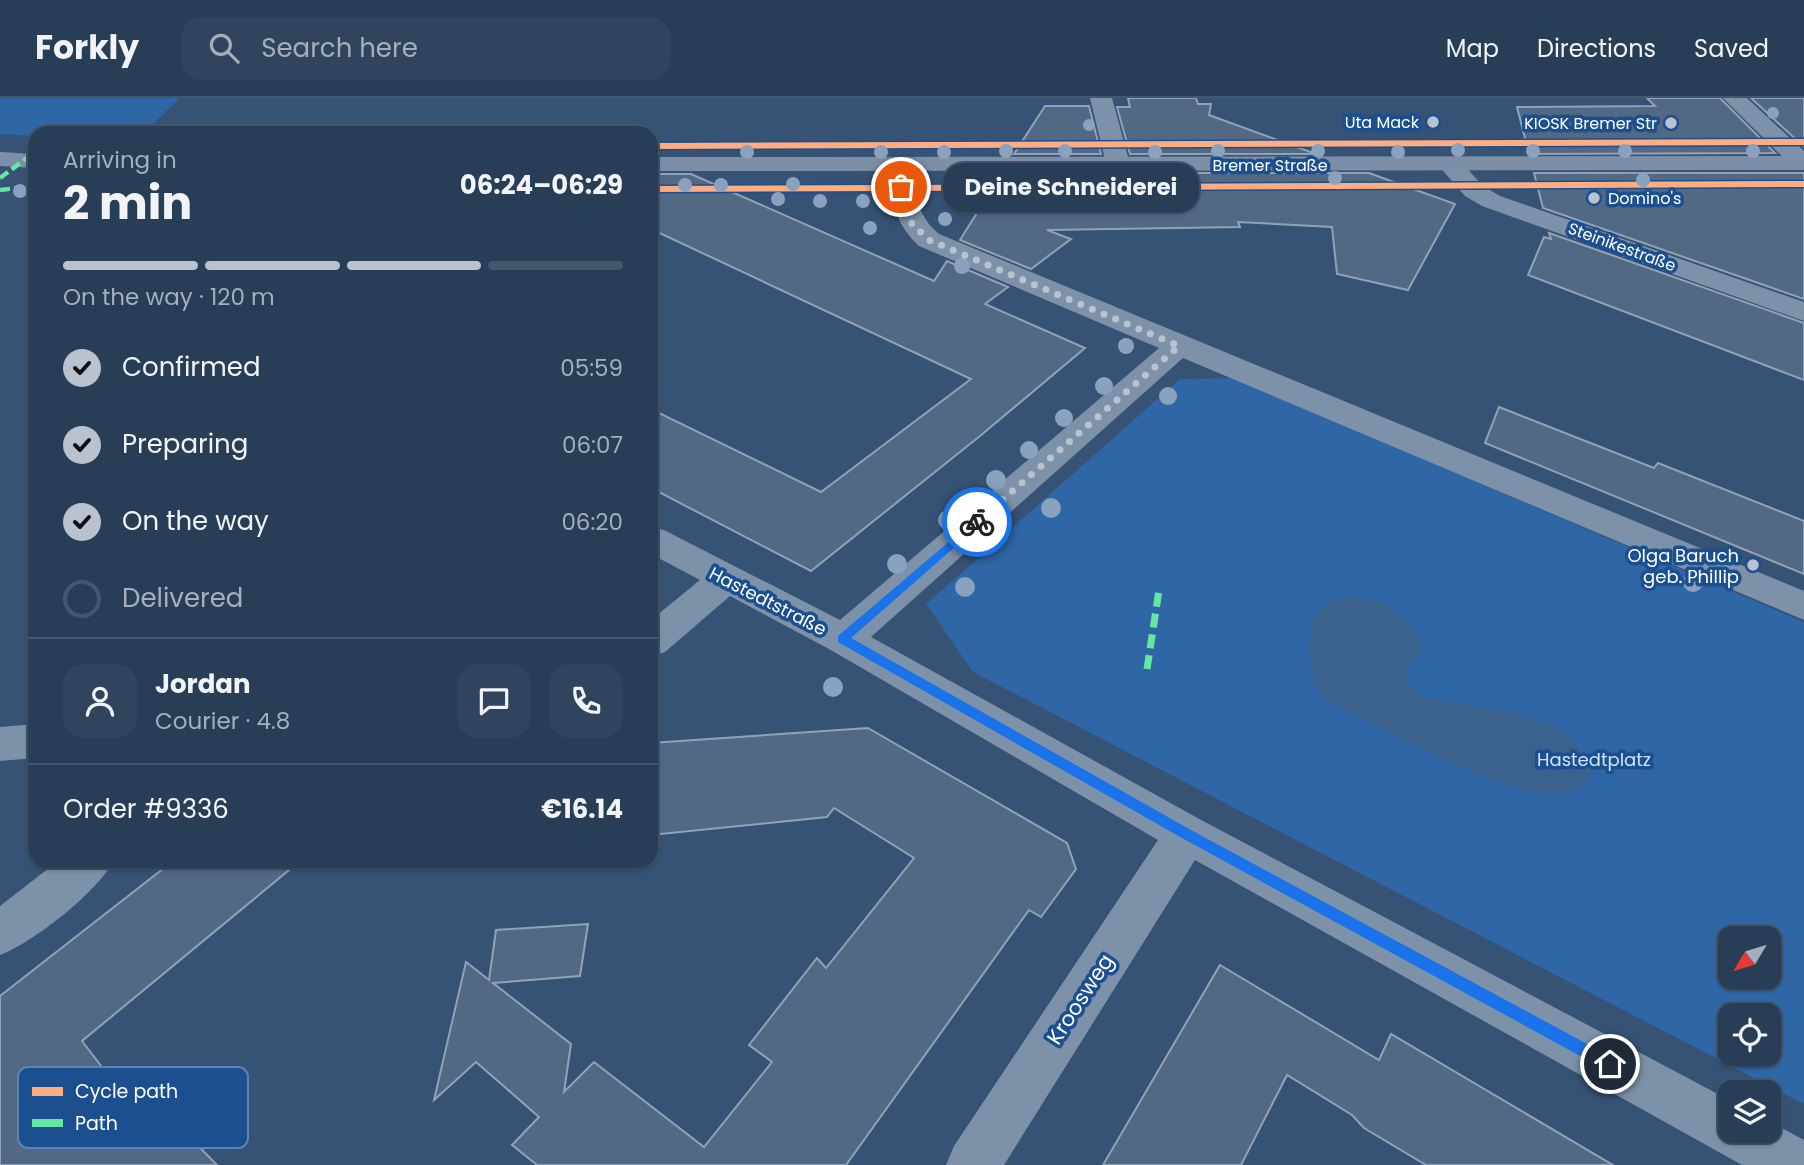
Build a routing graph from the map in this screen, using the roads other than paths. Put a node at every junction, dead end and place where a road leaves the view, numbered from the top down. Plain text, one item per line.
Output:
1 (1101, 98) edge
2 (1734, 98) edge
3 (0, 159) edge
4 (28, 161) edge
5 (1803, 163) edge
6 (658, 164) edge
7 (898, 164) junction
8 (1118, 164) junction
9 (1450, 165) junction
10 (1804, 312) edge
11 (1179, 346) junction
12 (658, 544) edge
13 (725, 580) junction
14 (1804, 606) edge
15 (658, 636) edge
16 (842, 639) junction
17 (28, 742) edge
18 (0, 744) edge
19 (1187, 834) junction
20 (82, 868) edge
21 (0, 933) edge
22 (1718, 1122) edge
23 (1756, 1143) edge
24 (973, 1165) edge
25 (1796, 1165) edge

1 - 8 street
2 - 5 street
3 - 4 main road
5 - 9 main road, Bremer Straße
6 - 7 main road, Bremer Straße
7 - 8 main road, Bremer Straße
7 - 11 street
8 - 9 main road, Bremer Straße
9 - 10 street, Steinikestraße
11 - 14 street
11 - 16 street
12 - 13 street, Hastedtstraße
13 - 15 street
13 - 16 street, Hastedtstraße
16 - 19 street, Hastedtstraße
17 - 18 street
19 - 22 street, Hastedtstraße
19 - 24 street, Kroosweg
20 - 21 street
23 - 25 street, Hastedtstraße

